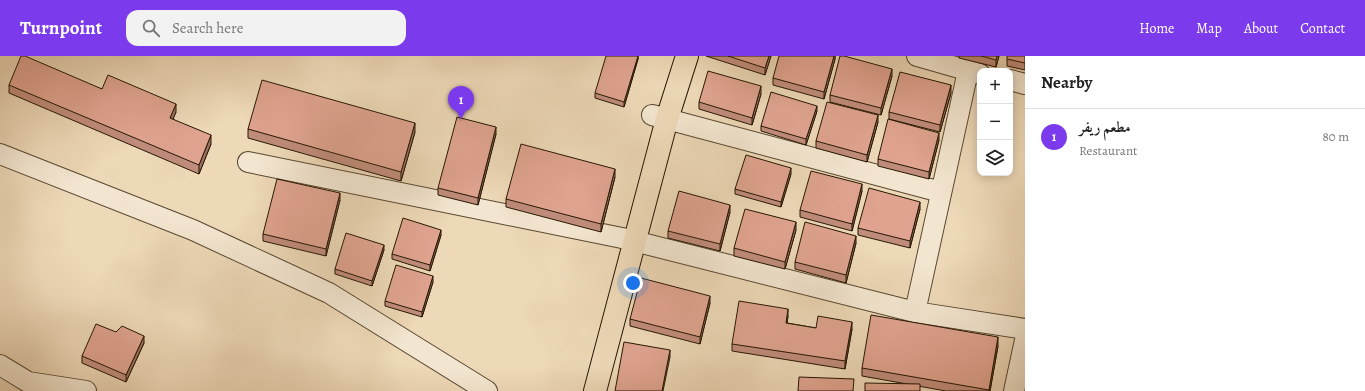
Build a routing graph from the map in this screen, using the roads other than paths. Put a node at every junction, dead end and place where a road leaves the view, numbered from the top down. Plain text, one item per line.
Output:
1 (671, 56) edge
2 (687, 56) edge
3 (917, 56) edge
4 (974, 72) edge
5 (1013, 81) edge
6 (1025, 84) edge
7 (659, 117) junction
8 (1, 157) edge
9 (248, 162) dead end
10 (941, 192) junction
11 (628, 240) junction
12 (915, 312) junction
13 (1025, 329) edge
14 (1025, 340) edge
15 (0, 365) edge
16 (86, 391) edge
17 (487, 391) edge
18 (582, 391) edge
19 (595, 391) edge
20 (1014, 391) edge

1 - 7 main road
2 - 7 main road
3 - 4 street
4 - 10 street
5 - 6 street
7 - 10 street
7 - 11 main road
8 - 17 street
9 - 11 street
10 - 12 street
11 - 12 street
11 - 18 main road
11 - 19 main road
12 - 13 street
14 - 20 street
15 - 16 street

